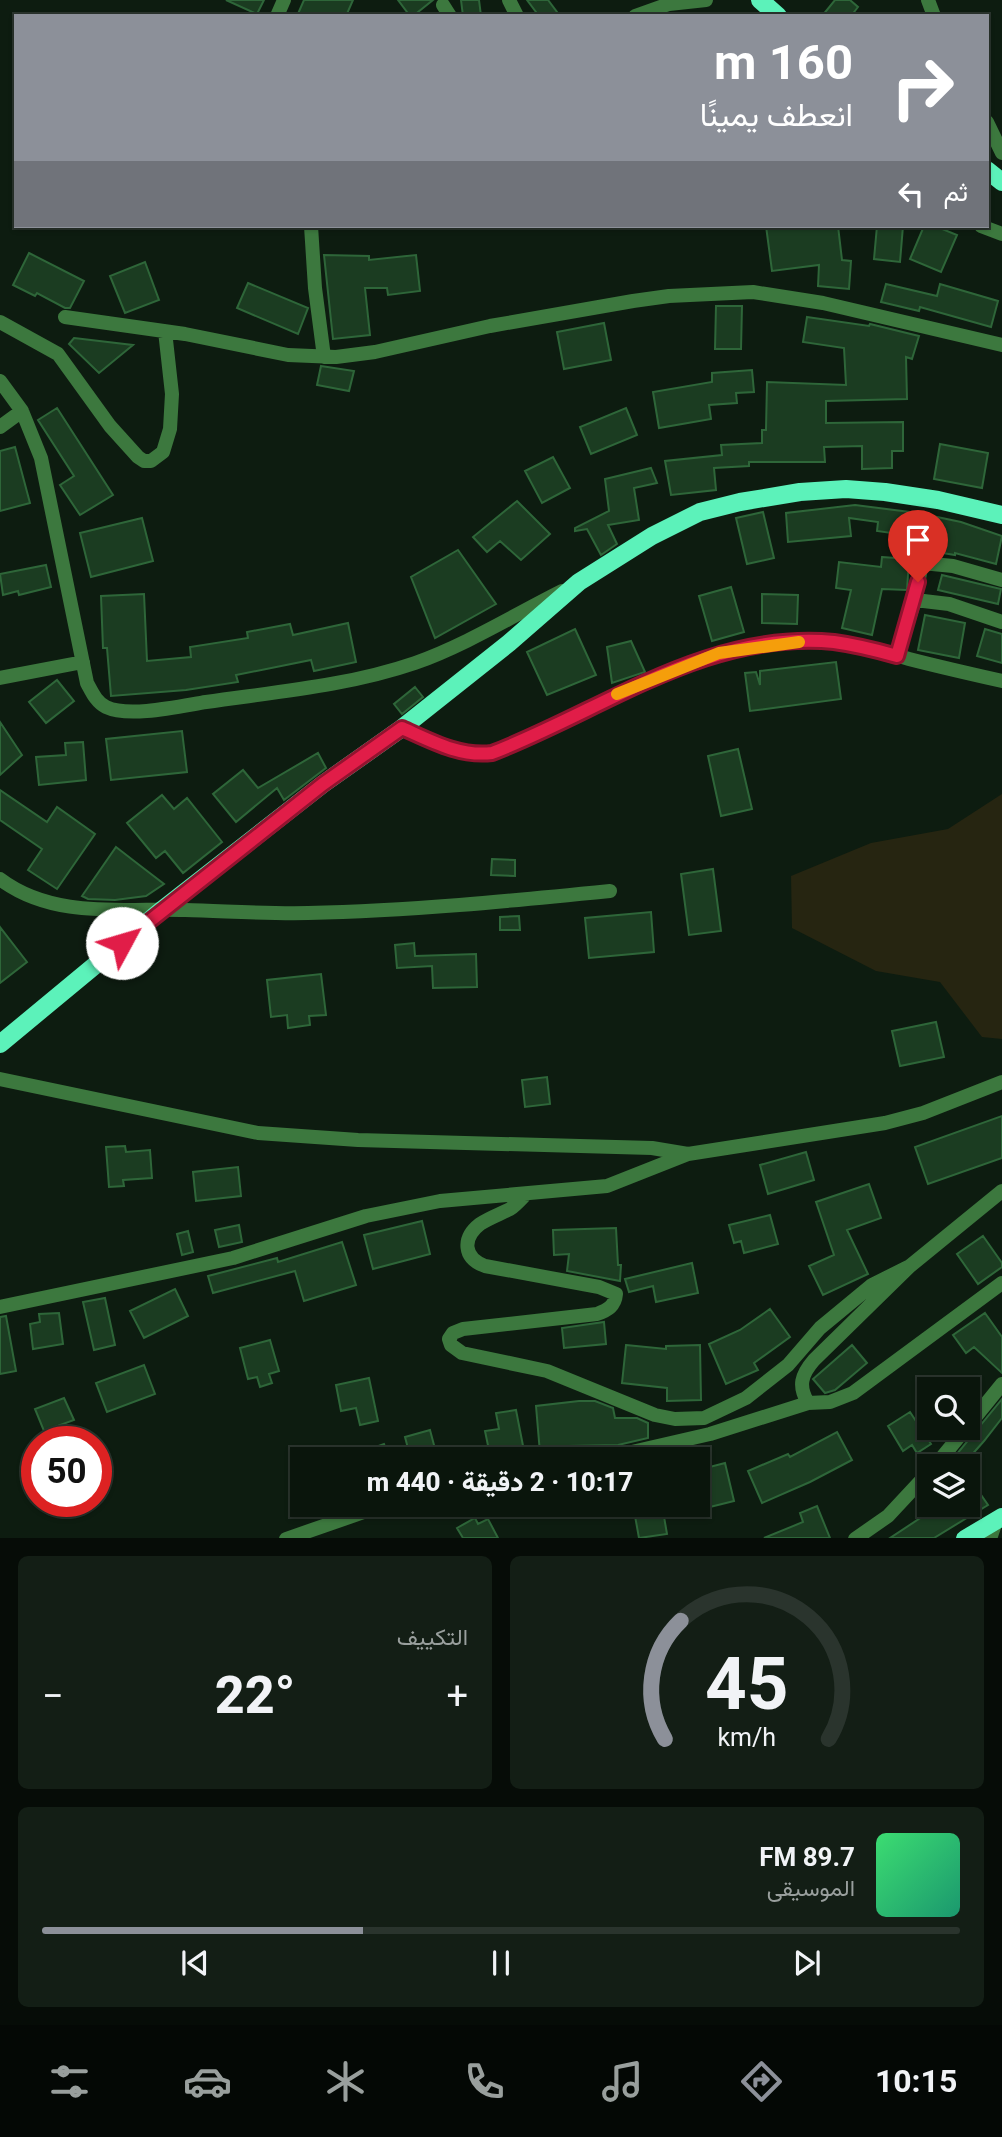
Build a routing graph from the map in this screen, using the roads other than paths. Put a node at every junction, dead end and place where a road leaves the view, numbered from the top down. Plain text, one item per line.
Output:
1 (706, 0) edge
2 (760, 0) edge
3 (641, 14) edge
4 (776, 14) edge
5 (989, 126) edge
6 (1002, 153) edge
7 (311, 228) edge
8 (65, 317) dead end
9 (0, 322) edge
10 (165, 331) junction
11 (1002, 345) edge
12 (324, 357) junction
13 (0, 381) edge
14 (22, 411) junction
15 (0, 427) edge
16 (1002, 515) edge
17 (1002, 580) edge
18 (579, 582) junction
19 (915, 600) junction
20 (1002, 622) edge
21 (897, 656) junction
22 (83, 662) junction
23 (0, 678) edge
24 (1002, 681) edge
25 (402, 728) junction
26 (0, 879) edge
27 (610, 891) dead end
28 (163, 909) junction
29 (0, 1044) edge
30 (0, 1079) edge
31 (1002, 1082) edge
32 (688, 1154) junction
33 (1002, 1191) edge
34 (526, 1194) junction
35 (910, 1266) junction
36 (1002, 1283) edge
37 (0, 1307) edge
38 (1002, 1384) edge
39 (808, 1403) junction
40 (980, 1411) edge
41 (956, 1440) edge
42 (654, 1447) edge
43 (944, 1454) edge
44 (917, 1485) edge
45 (348, 1517) edge
46 (996, 1526) edge
47 (286, 1538) edge
48 (855, 1538) edge
49 (965, 1538) edge

1 - 3 street
2 - 4 main road
5 - 6 street
7 - 12 street
8 - 10 street
9 - 10 street
10 - 12 street
11 - 12 street
13 - 14 street
14 - 15 street
14 - 22 street
16 - 18 main road
17 - 19 street
18 - 22 street
18 - 25 main road
19 - 20 street
19 - 21 street
21 - 24 street
21 - 25 street
22 - 23 street
25 - 28 main road
26 - 28 street
27 - 28 street
28 - 29 main road
30 - 32 street
31 - 32 street
32 - 34 street
33 - 35 street
34 - 35 street
34 - 37 street
35 - 39 street
36 - 39 street
38 - 40 street
39 - 42 street
41 - 43 street
44 - 48 street
45 - 47 street
46 - 49 main road

